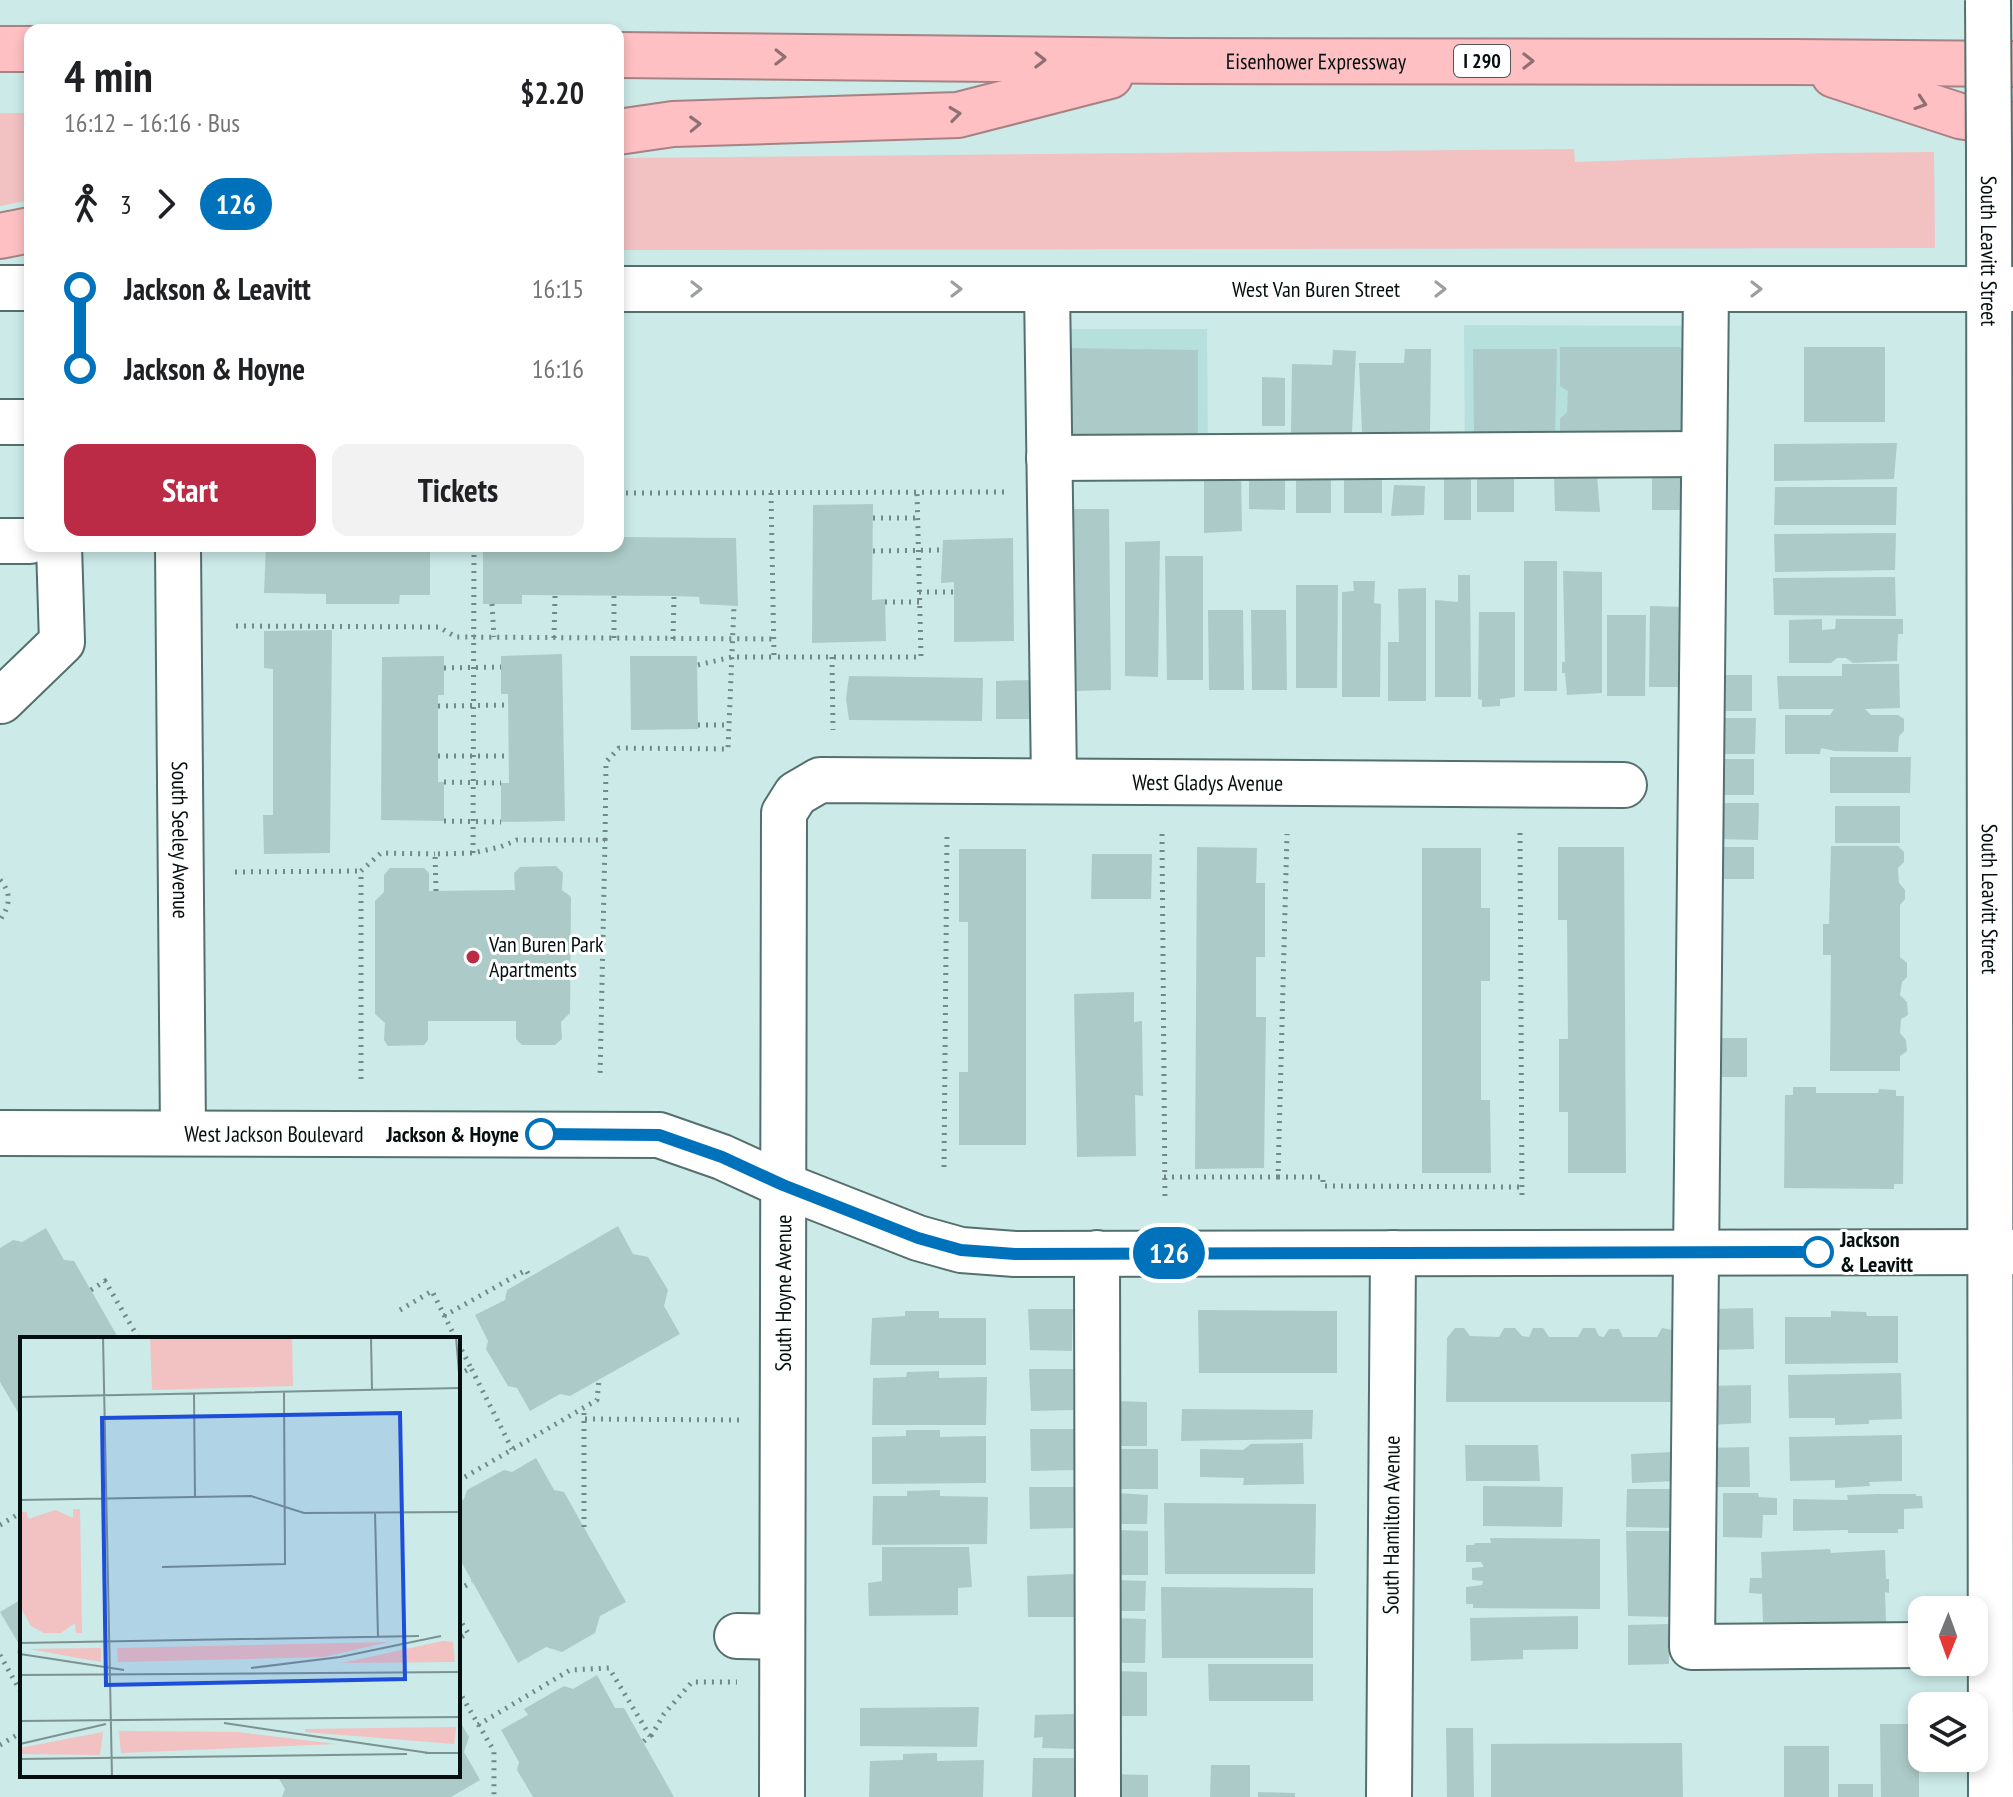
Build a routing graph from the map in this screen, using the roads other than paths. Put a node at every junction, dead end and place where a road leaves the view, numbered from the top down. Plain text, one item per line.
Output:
1 (1988, 0) edge
2 (0, 49) edge
3 (24, 49) edge
4 (624, 55) edge
5 (1170, 61) junction
6 (1794, 62) junction
7 (2013, 64) edge
8 (624, 131) edge
9 (2001, 139) edge
10 (24, 231) edge
11 (0, 236) edge
12 (0, 288) edge
13 (24, 288) edge
14 (624, 289) edge
15 (1047, 289) junction
16 (1706, 289) junction
17 (2001, 289) edge
18 (0, 422) edge
19 (24, 422) edge
20 (1704, 454) junction
21 (1049, 458) junction
22 (0, 541) edge
23 (24, 541) edge
24 (59, 552) edge
25 (178, 552) edge
26 (1, 701) edge
27 (1054, 780) junction
28 (1624, 785) dead end
29 (796, 794) joint
30 (0, 1133) edge
31 (183, 1133) junction
32 (783, 1185) junction
33 (1695, 1252) junction
34 (2001, 1252) edge
35 (1097, 1253) junction
36 (1393, 1253) junction
37 (2002, 1538) edge
38 (1988, 1612) edge
39 (737, 1636) dead end
40 (782, 1637) junction
41 (1908, 1645) edge
42 (1984, 1676) edge
43 (782, 1797) edge
44 (1098, 1797) edge
45 (1389, 1797) edge
46 (1991, 1797) edge

1 - 9 street, South Leavitt Street, bridge
2 - 3 highway
4 -> 5 highway, Eisenhower Expressway / I 290
5 -> 6 highway, Eisenhower Expressway / I 290
8 -> 5 highway
6 - 7 highway, Eisenhower Expressway / I 290
6 -> 9 highway
9 - 17 street, South Leavitt Street
10 - 11 highway
12 - 13 street
14 -> 15 street, West Van Buren Street
15 -> 16 street, West Van Buren Street
15 - 21 street
16 -> 17 street, West Van Buren Street
16 - 20 street
17 - 34 street, South Leavitt Street
18 - 19 street
20 - 21 street
20 - 33 street
21 - 27 street
22 - 23 street
24 - 26 street
25 - 31 street, South Seeley Avenue
27 - 28 street, West Gladys Avenue
27 - 29 street, West Gladys Avenue
29 - 32 street, South Hoyne Avenue
30 - 31 street, West Jackson Boulevard
31 - 32 street, West Jackson Boulevard
32 - 35 street, West Jackson Boulevard
32 - 40 street, South Hoyne Avenue
33 - 34 street, West Jackson Boulevard
33 - 36 street, West Jackson Boulevard
33 - 41 street
34 - 37 street, South Leavitt Street
35 - 36 street, West Jackson Boulevard
35 - 44 street
36 - 45 street, South Hamilton Avenue
37 - 38 street, South Leavitt Street
39 - 40 street
40 - 43 street, South Hoyne Avenue
42 - 46 street, South Leavitt Street

